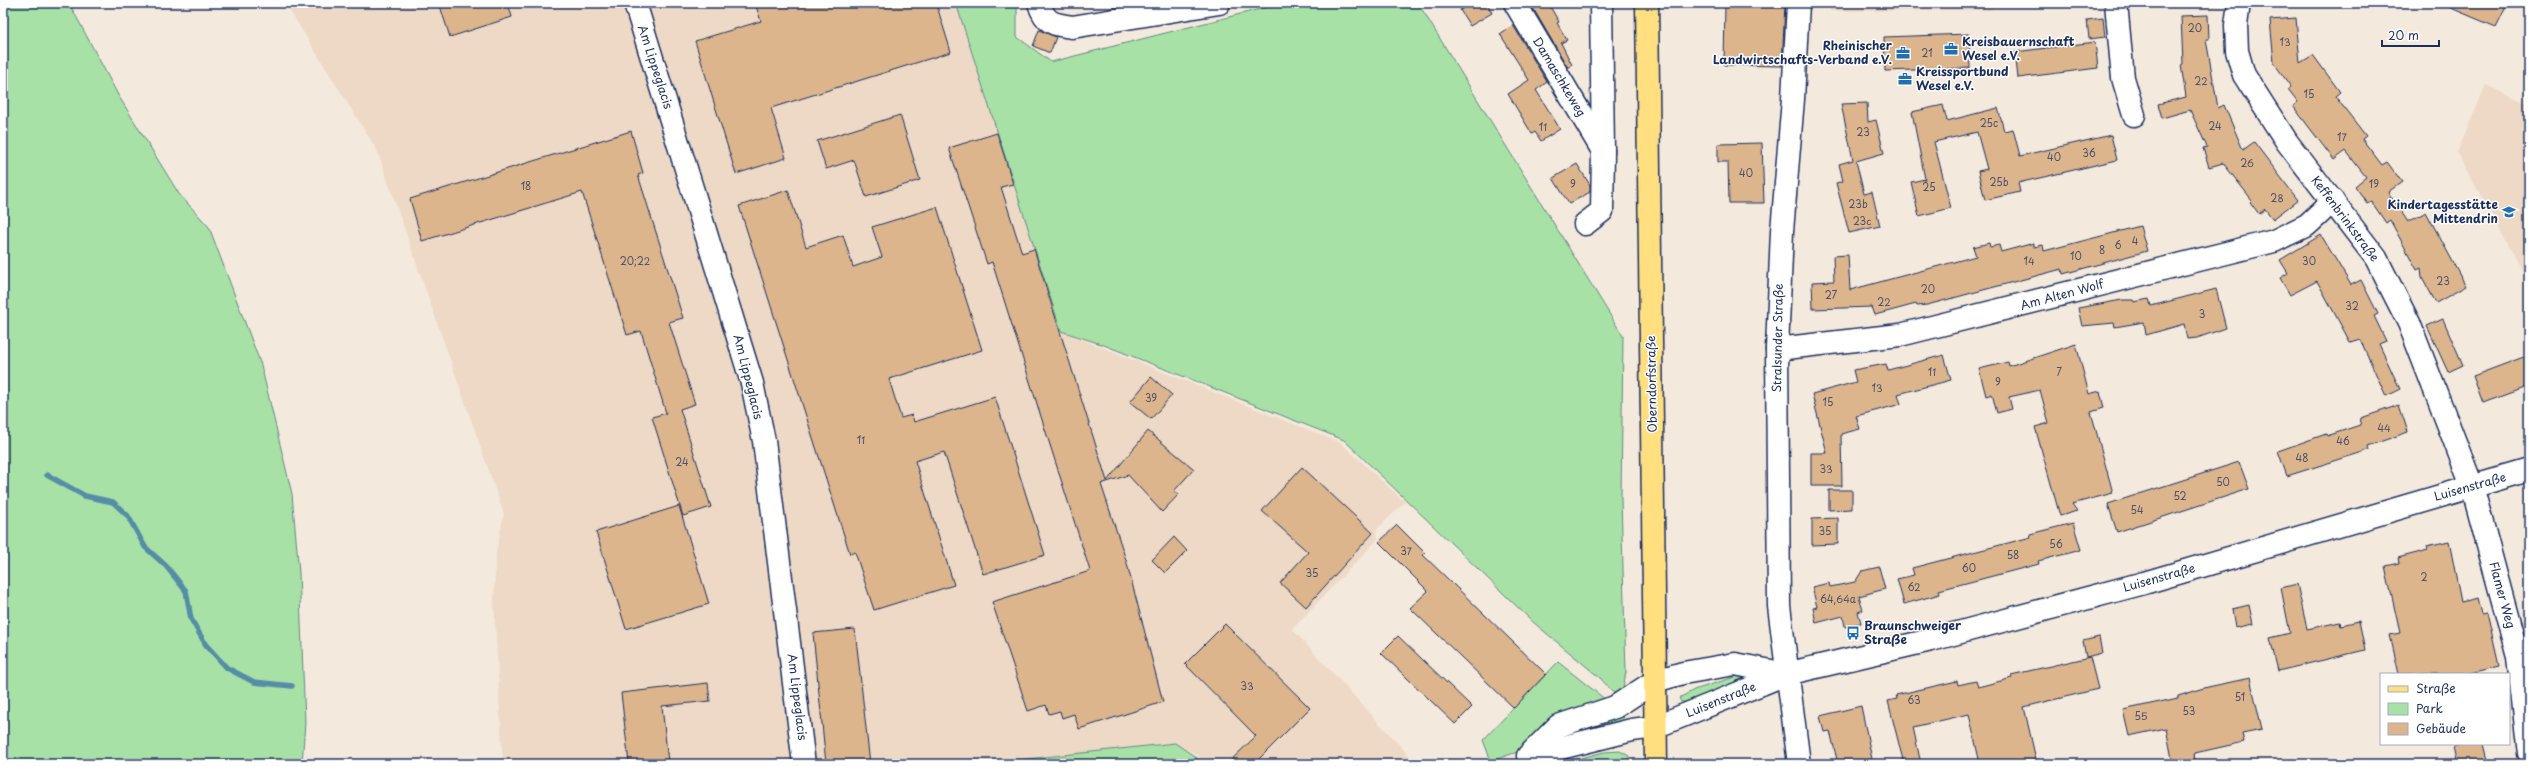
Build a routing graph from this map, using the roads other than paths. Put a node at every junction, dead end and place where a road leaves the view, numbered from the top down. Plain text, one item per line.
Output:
1 (635, 3) edge
2 (1039, 3) edge
3 (1219, 3) edge
4 (1515, 3) edge
5 (1601, 3) edge
6 (1647, 3) edge
7 (1798, 3) edge
8 (2116, 3) edge
9 (2239, 3) edge
10 (2134, 115) dead end
11 (1603, 152) junction
12 (2333, 201) junction
13 (1585, 224) dead end
14 (1777, 349) junction
15 (2529, 470) edge
16 (2472, 486) junction
17 (1786, 674) junction
18 (1655, 681) junction
19 (1655, 727) junction
20 (2529, 753) edge
21 (804, 764) edge
22 (1520, 764) edge
23 (1528, 764) edge
24 (1656, 764) edge
25 (1799, 764) edge

1 - 21 street, Am Lippeglacis
2 - 3 street
4 - 11 street, Damaschkeweg
5 - 11 street, Damaschkeweg
6 - 18 main road, Oberndorfstraße
7 - 14 street, Stralsunder Straße
8 - 10 street
9 - 12 street, Keffenbrinkstraße
11 - 13 street, Damaschkeweg
12 - 14 street, Am Alten Wolf
12 - 16 street, Keffenbrinkstraße
14 - 17 street, Stralsunder Straße
15 - 16 street, Luisenstraße
16 - 17 street, Luisenstraße
16 - 20 street, Flamer Weg
17 - 18 street, Luisenstraße
17 - 19 street, Luisenstraße
17 - 25 street
18 - 19 main road, Oberndorfstraße
18 - 22 street
19 - 23 street
19 - 24 main road, Oberndorfstraße

